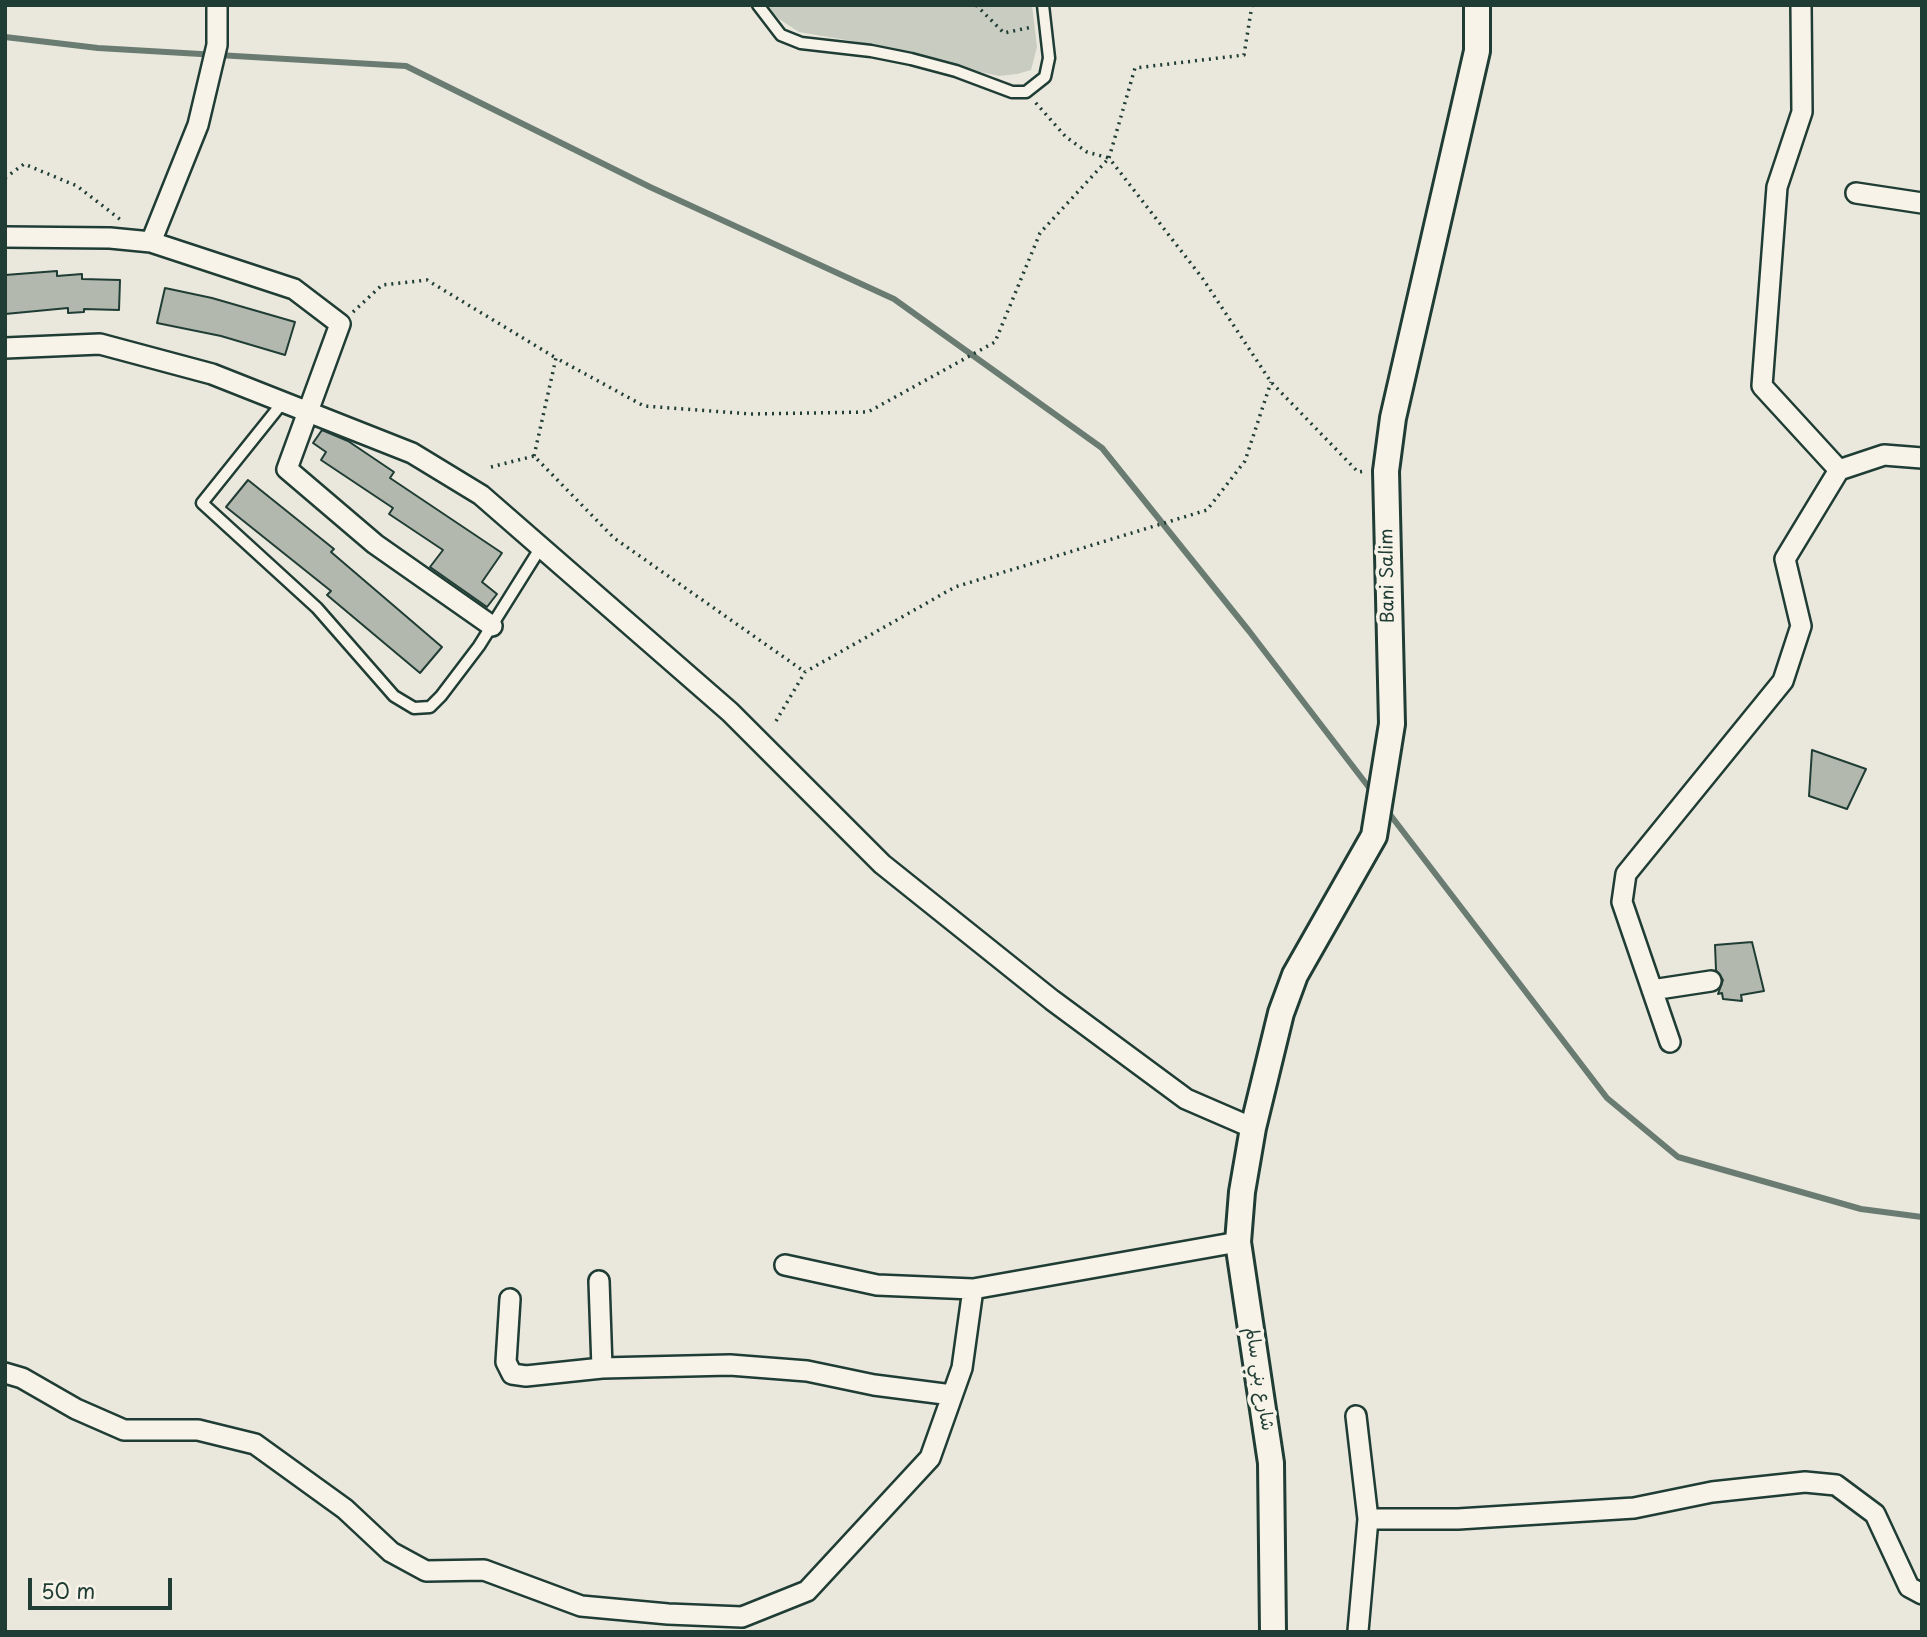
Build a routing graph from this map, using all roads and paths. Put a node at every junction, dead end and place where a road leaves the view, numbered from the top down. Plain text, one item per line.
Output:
1 (217, 5) edge
2 (758, 5) edge
3 (976, 5) edge
4 (1043, 5) edge
5 (1252, 5) edge
6 (1477, 5) edge
7 (1801, 5) edge
8 (1046, 24) junction
9 (1026, 92) junction
10 (1109, 158) junction
11 (5, 178) edge
12 (1856, 193) dead end
13 (1922, 203) edge
14 (5, 237) edge
15 (151, 242) junction
16 (340, 324) junction
17 (5, 348) edge
18 (556, 358) junction
19 (1271, 382) junction
20 (283, 402) junction
21 (308, 412) junction
22 (534, 456) junction
23 (1922, 458) edge
24 (491, 467) dead end
25 (1839, 470) junction
26 (1386, 471) junction
27 (541, 547) junction
28 (492, 626) junction
29 (805, 672) junction
30 (776, 721) dead end
31 (1711, 981) dead end
32 (1652, 990) junction
33 (1670, 1042) dead end
34 (1253, 1128) junction
35 (1238, 1241) junction
36 (785, 1265) dead end
37 (600, 1281) dead end
38 (973, 1289) junction
39 (510, 1299) dead end
40 (602, 1368) junction
41 (5, 1373) edge
42 (952, 1395) junction
43 (1356, 1416) dead end
44 (1368, 1520) junction
45 (1922, 1594) edge
46 (1358, 1631) edge
47 (1273, 1632) edge

1 - 15 street
2 - 9 lane
3 - 8 path
4 - 8 lane
5 - 10 path
6 - 26 street, Bani Salim
7 - 25 street
8 - 9 lane
9 - 10 path
10 - 18 path
10 - 19 path
11 - 15 path
12 - 13 street
14 - 15 street
15 - 16 street
16 - 18 path
16 - 21 street
17 - 20 street
18 - 22 path
19 - 26 path
19 - 29 path
20 - 21 street
20 - 28 lane
21 - 27 street
21 - 28 street
22 - 24 path
22 - 29 path
23 - 25 street
25 - 32 street
26 - 34 street, Bani Salim
27 - 28 lane
27 - 34 street
29 - 30 path
31 - 32 street
32 - 33 street
34 - 35 street, شارع بني سالم
35 - 38 street
35 - 47 street, شارع بني سالم
36 - 38 street
37 - 40 street
38 - 42 street
39 - 40 street
40 - 42 street
41 - 42 street
43 - 44 street
44 - 45 street
44 - 46 street

